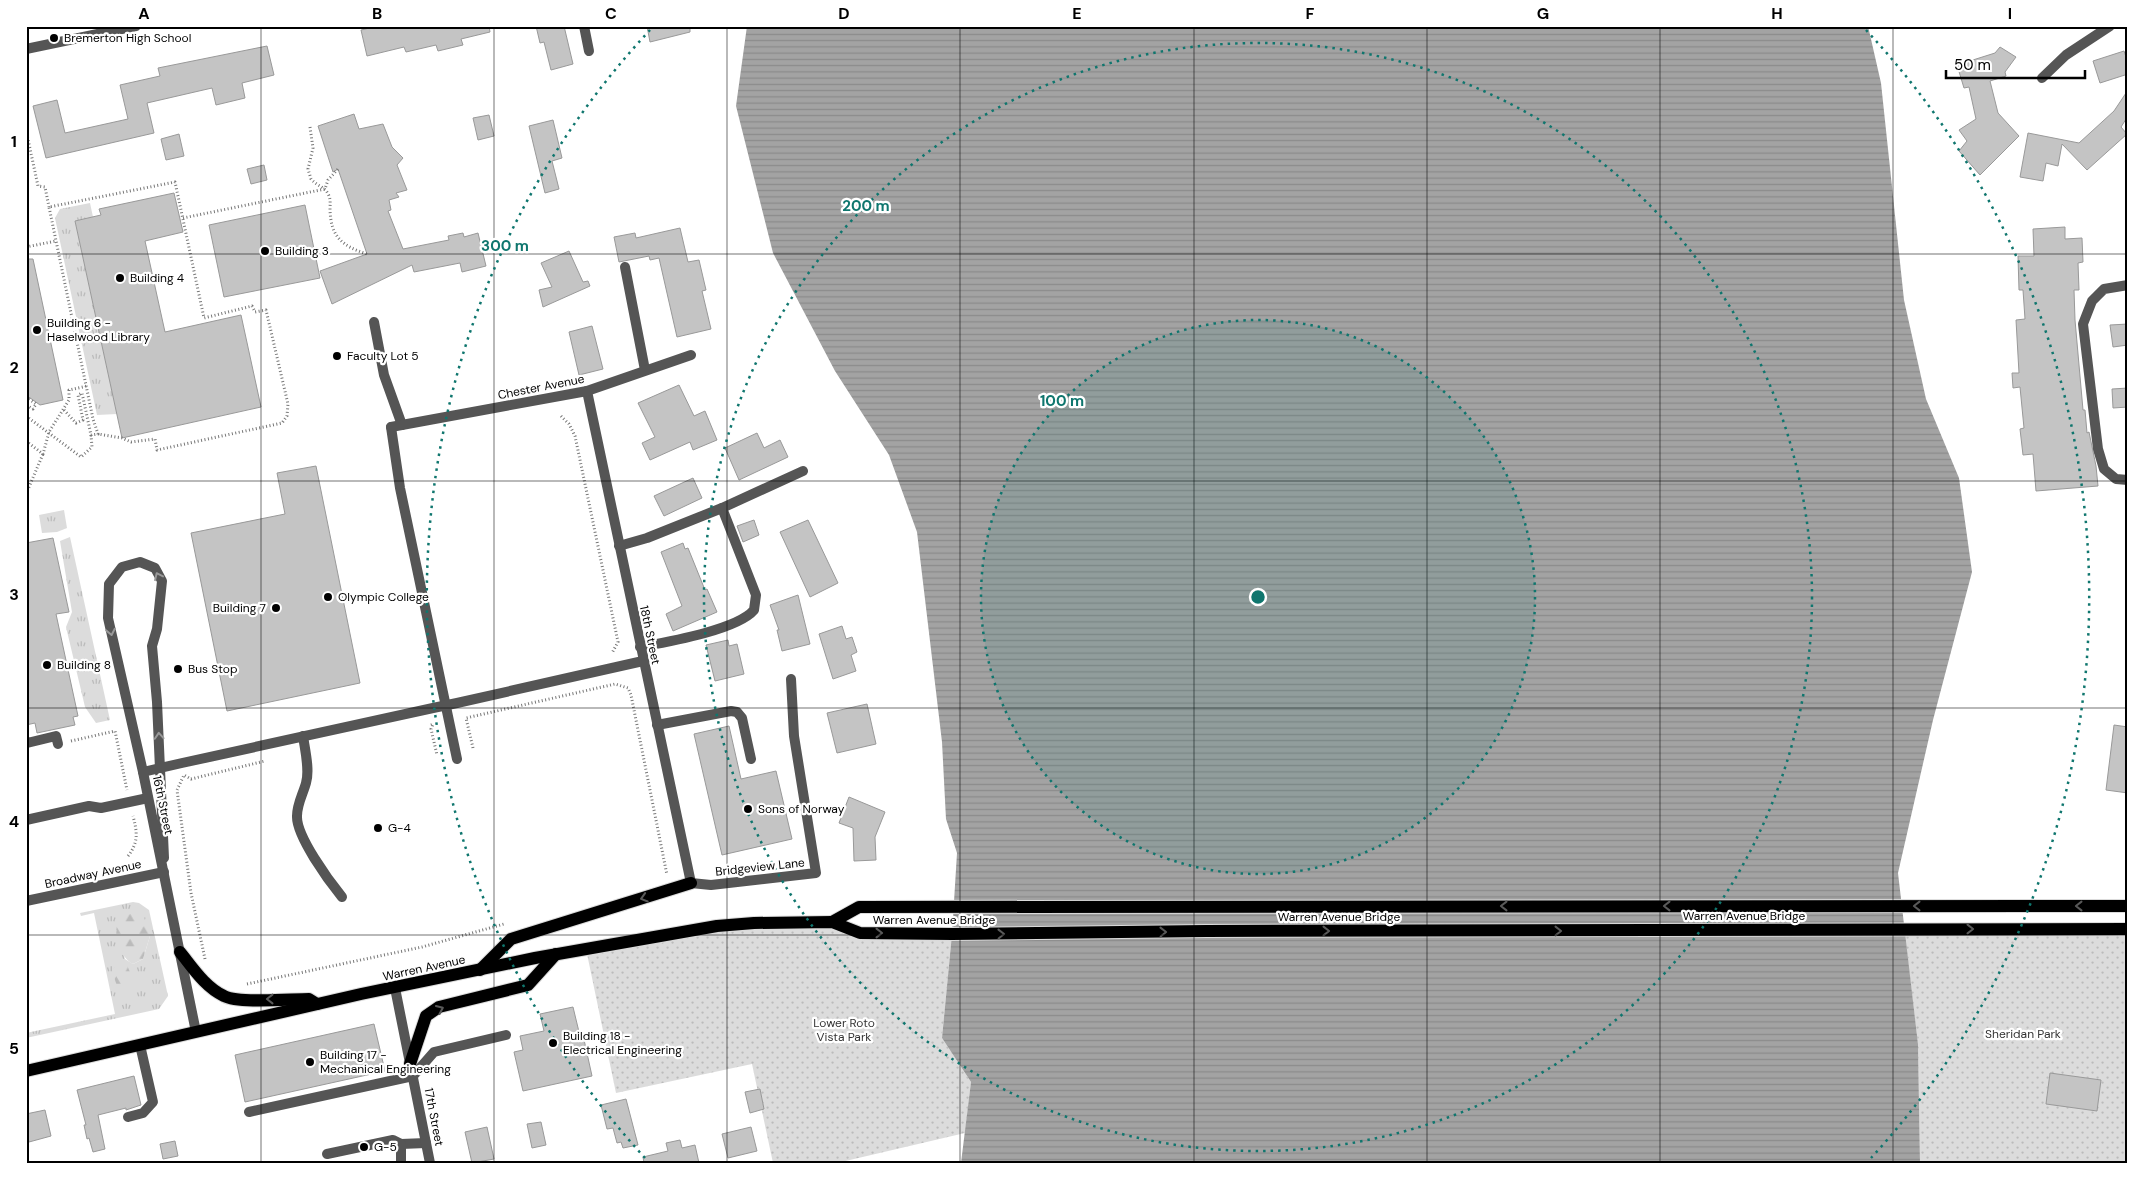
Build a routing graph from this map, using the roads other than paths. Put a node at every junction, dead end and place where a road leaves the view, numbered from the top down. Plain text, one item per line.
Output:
1 (136, 26) edge
2 (584, 26) edge
3 (2110, 26) edge
4 (26, 49) edge
5 (589, 51) dead end
6 (2042, 78) dead end
7 (625, 266) dead end
8 (2128, 285) edge
9 (374, 322) dead end
10 (691, 355) dead end
11 (645, 370) junction
12 (587, 391) junction
13 (402, 426) junction
14 (803, 471) dead end
15 (2128, 480) edge
16 (722, 508) junction
17 (619, 546) junction
18 (640, 647) junction
19 (643, 661) junction
20 (791, 679) dead end
21 (445, 705) junction
22 (657, 725) junction
23 (55, 729) dead end
24 (303, 736) junction
25 (26, 739) edge
26 (58, 744) road end
27 (457, 759) dead end
28 (751, 759) dead end
29 (160, 768) junction
30 (143, 772) junction
31 (148, 798) junction
32 (26, 820) edge
33 (164, 872) junction
34 (691, 883) junction
35 (342, 897) dead end
36 (26, 901) edge
37 (2128, 906) edge
38 (832, 922) junction
39 (2128, 929) edge
40 (180, 952) junction
41 (556, 954) junction
42 (480, 970) junction
43 (395, 988) junction
44 (317, 1004) junction
45 (196, 1032) junction
46 (506, 1035) dead end
47 (140, 1045) junction
48 (412, 1070) junction
49 (26, 1071) edge
50 (249, 1112) dead end
51 (128, 1116) dead end
52 (426, 1143) junction
53 (401, 1144) junction
54 (327, 1154) dead end
55 (401, 1163) edge
56 (430, 1163) edge

1 - 4 street
2 - 5 street
3 - 6 street
7 - 11 street
8 - 15 street
9 - 13 street
10 - 11 street, Chester Avenue
11 - 12 street, Chester Avenue
12 - 13 street, Chester Avenue
12 - 17 street, 18th Street
13 - 21 street, Chester Avenue
14 - 16 street
16 - 17 street
16 - 18 street
17 - 18 street, 18th Street
18 - 19 street, 18th Street
19 - 21 street
19 - 22 street, 18th Street
20 - 34 street, Bridgeview Lane
21 - 24 street
21 - 27 street
22 - 28 street
22 - 34 street, 18th Street
23 - 25 street
24 - 29 street
24 - 35 street
25 - 26 street
29 - 30 street
29 -> 30 street, 16th Street
29 - 33 street
30 - 31 street, 16th Street
31 - 32 street
31 - 33 street, 16th Street
33 - 36 street, Broadway Avenue
33 - 40 street, 16th Street
34 -> 42 main road
37 -> 38 main road, Warren Avenue Bridge
38 -> 39 main road, Warren Avenue Bridge
38 - 41 main road, Warren Avenue
44 -> 40 main road
40 - 45 street, 16th Street
41 - 42 main road, Warren Avenue
48 -> 41 main road
42 - 43 main road, Warren Avenue
43 - 44 main road, Warren Avenue
43 - 48 street, 17th Street
44 - 45 main road, Warren Avenue
45 - 47 main road, Warren Avenue
46 - 48 street
47 - 49 main road, Warren Avenue
47 - 51 street
48 - 50 street
48 - 52 street, 17th Street
52 - 53 street
52 - 56 street, 17th Street
53 - 54 street
53 - 55 street

